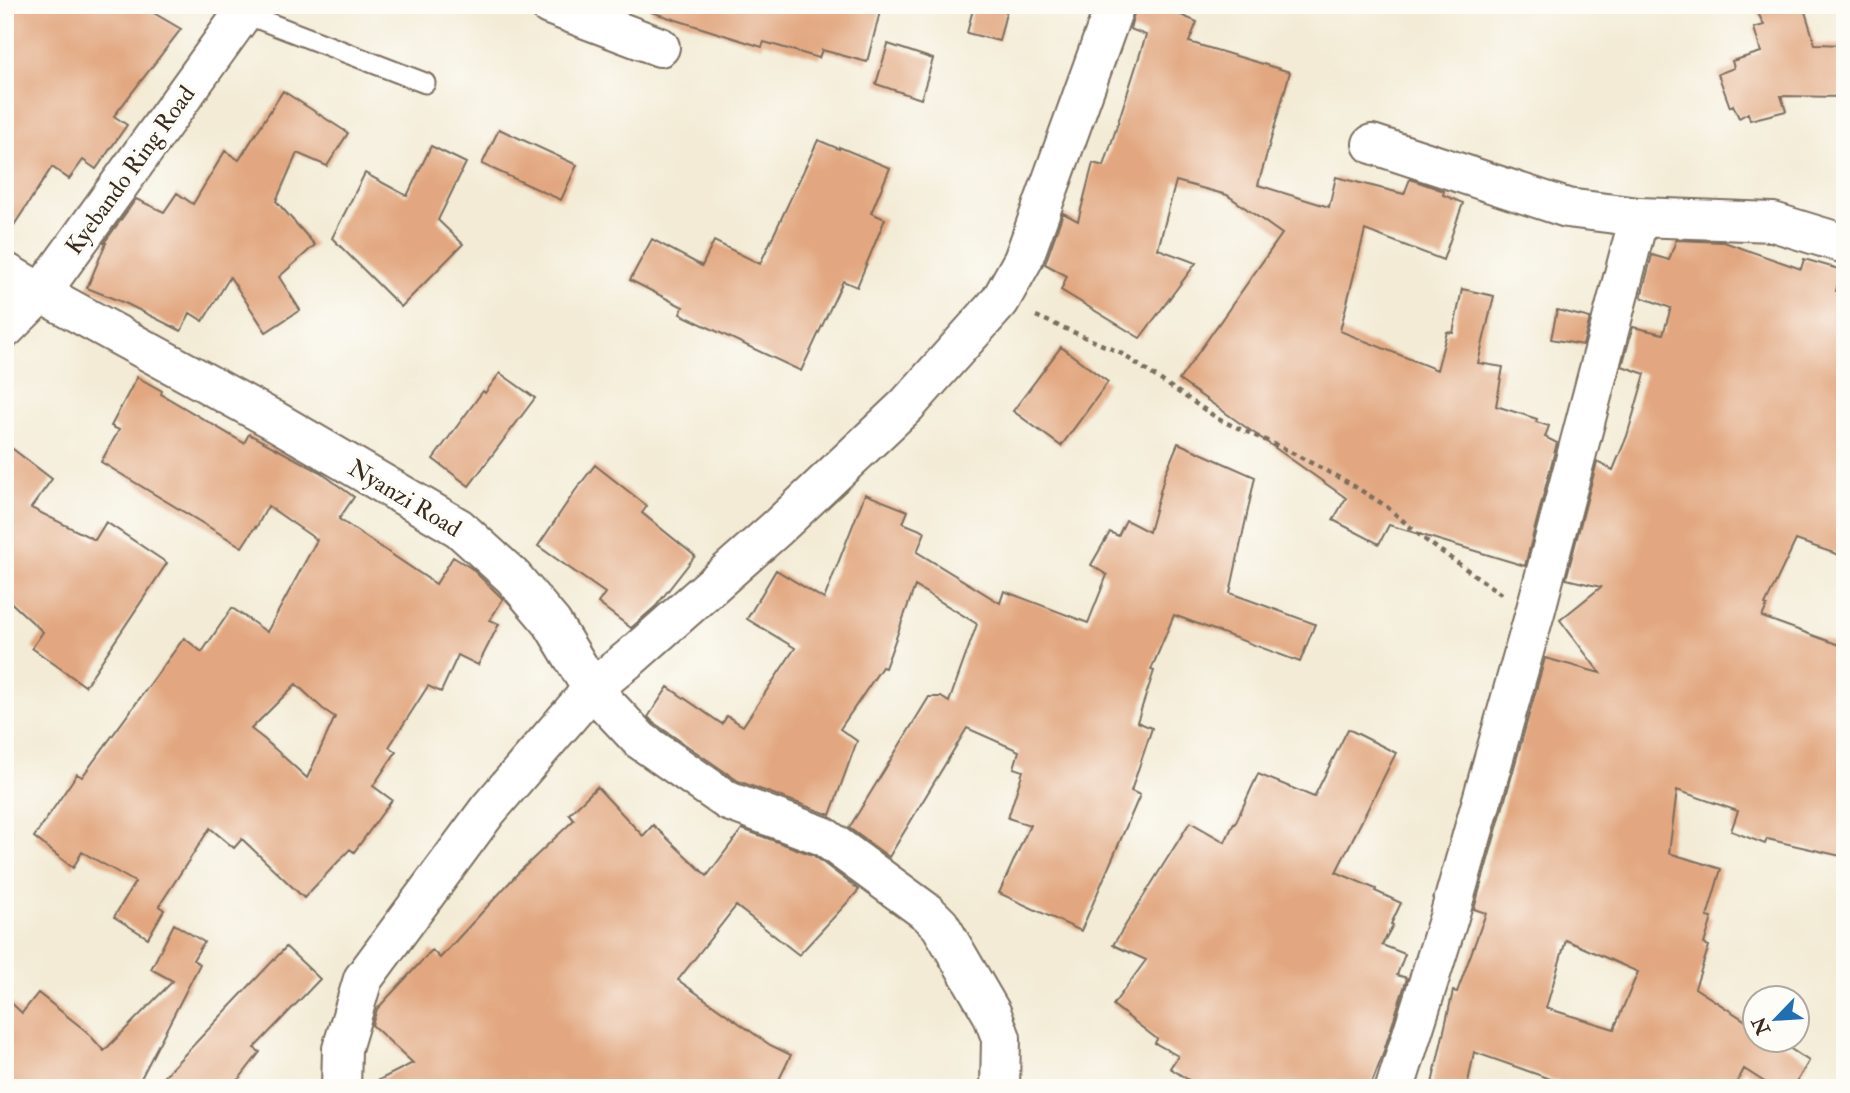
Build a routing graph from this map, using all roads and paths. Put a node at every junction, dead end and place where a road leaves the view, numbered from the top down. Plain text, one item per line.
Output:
1 (548, 5) edge
2 (1115, 5) edge
3 (246, 9) edge
4 (660, 47) dead end
5 (425, 83) dead end
6 (1372, 144) dead end
7 (1639, 217) junction
8 (1845, 244) edge
9 (5, 272) edge
10 (41, 293) junction
11 (1000, 301) junction
12 (5, 329) edge
13 (1536, 609) junction
14 (592, 689) junction
15 (341, 1088) edge
16 (1000, 1088) edge
17 (1395, 1088) edge

1 - 4 street
2 - 11 street
3 - 5 lane
3 - 10 street, Kyebando Ring Road
6 - 7 street
7 - 8 street
7 - 13 street
9 - 10 street, Nyanzi Road
10 - 12 street, Kyebando Ring Road
10 - 14 street, Nyanzi Road
11 - 13 path
11 - 14 street
13 - 17 street
14 - 15 street
14 - 16 street, Nyanzi Road

